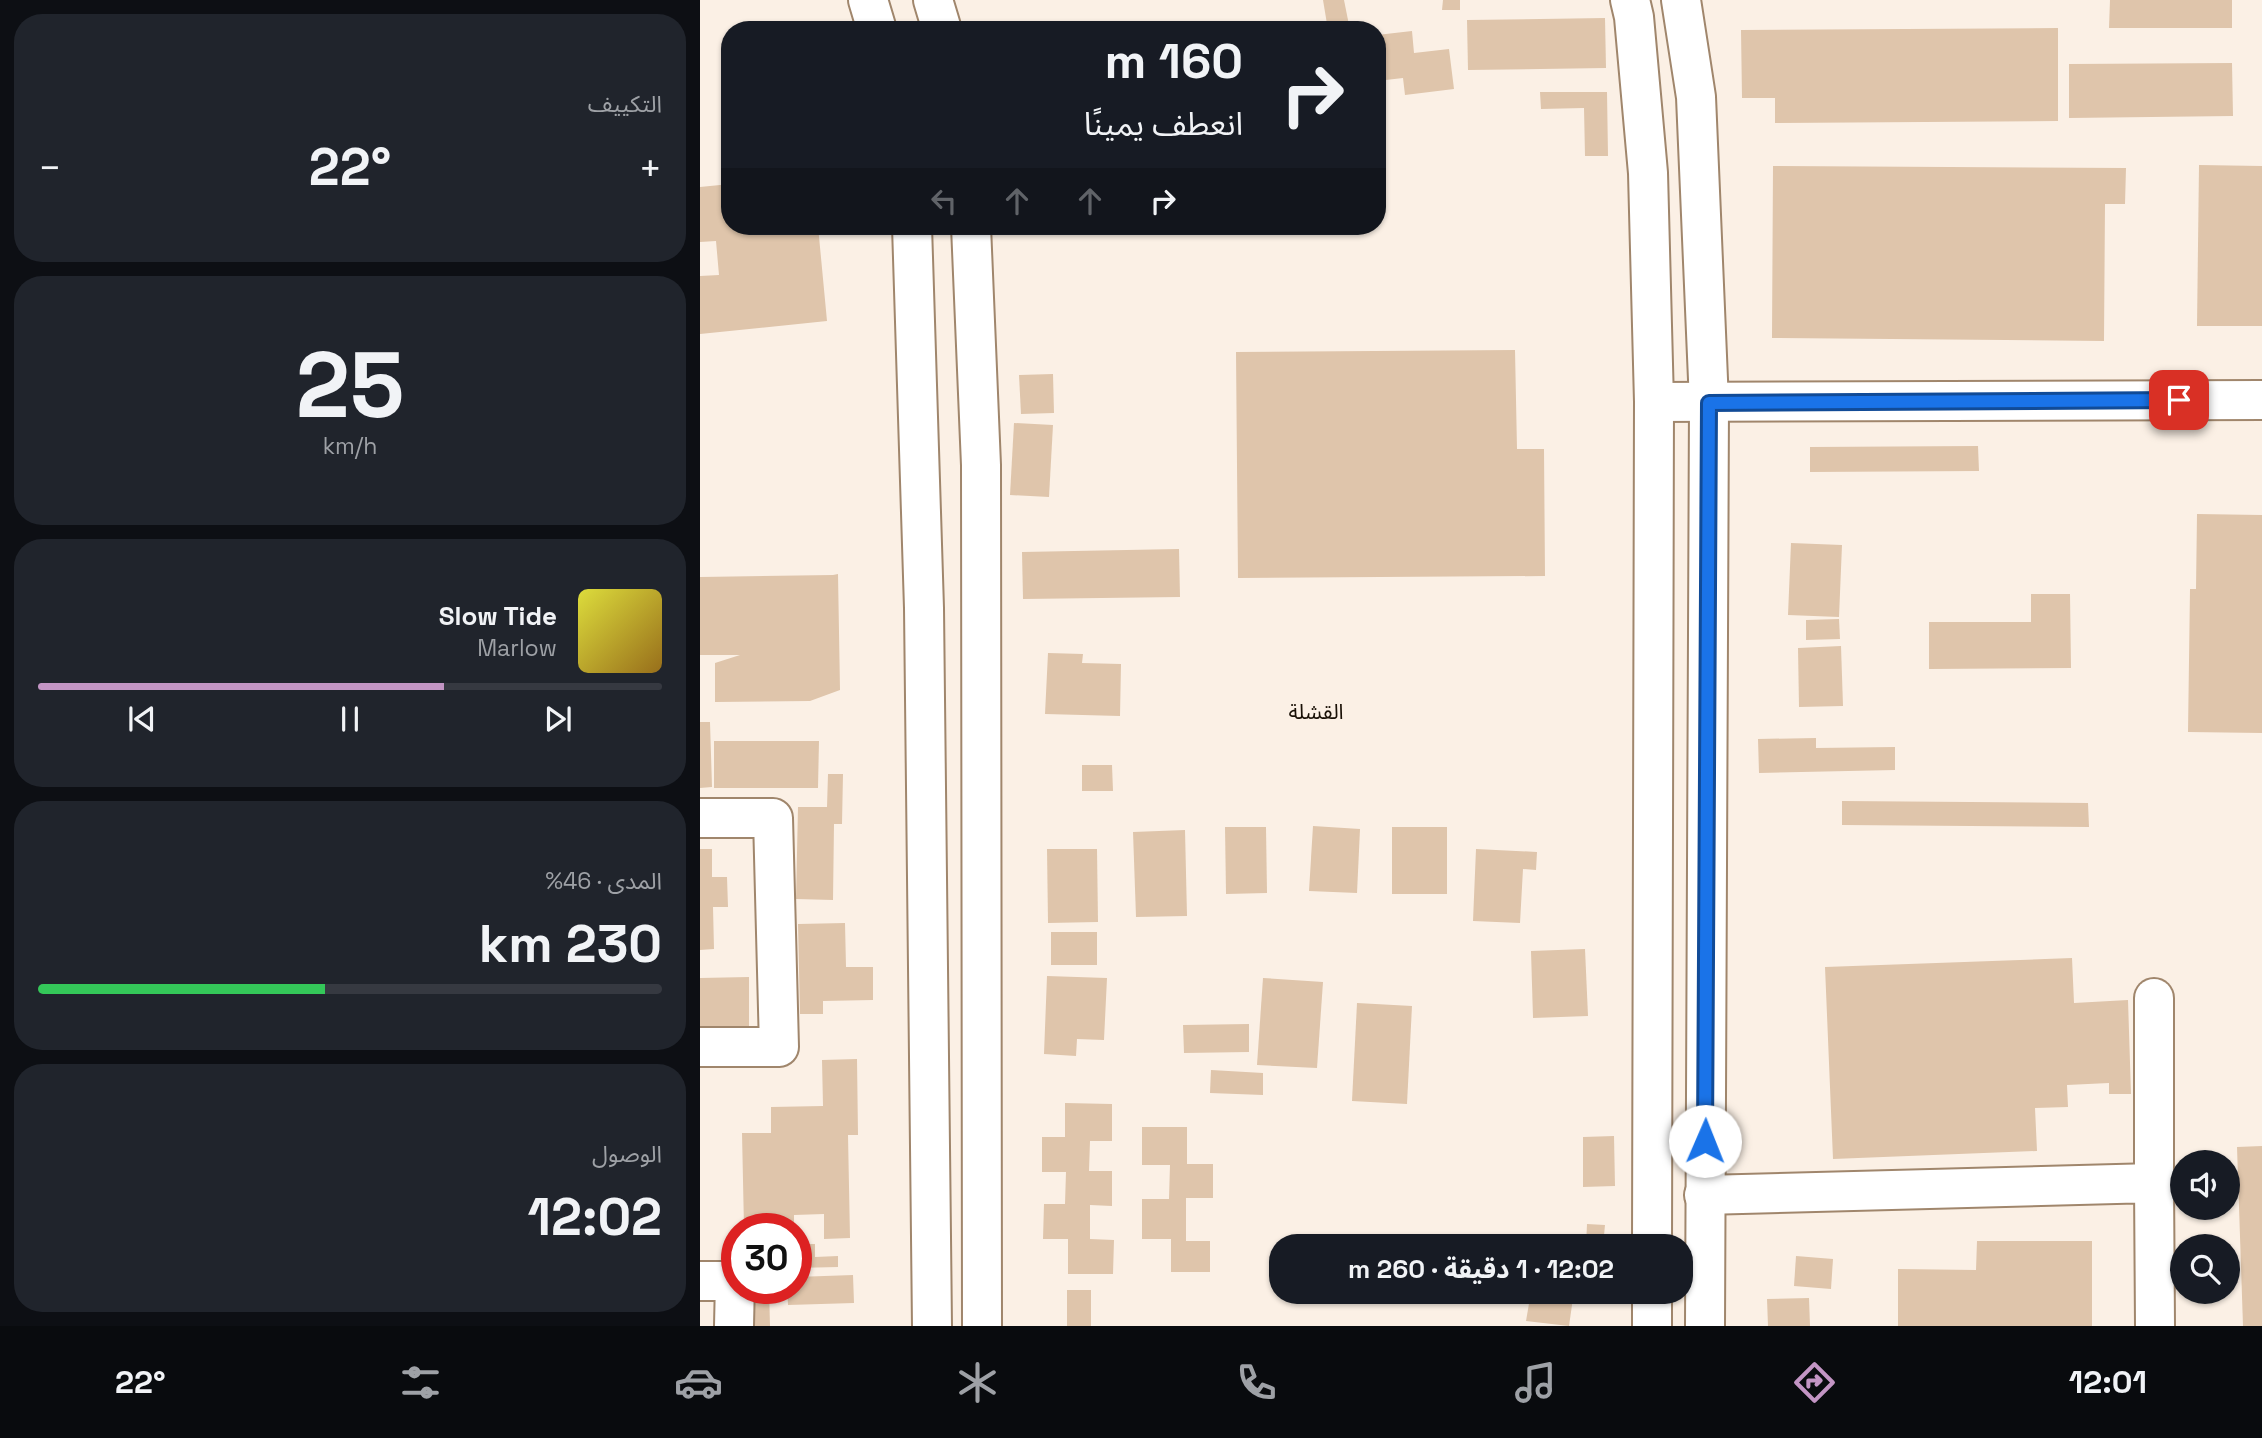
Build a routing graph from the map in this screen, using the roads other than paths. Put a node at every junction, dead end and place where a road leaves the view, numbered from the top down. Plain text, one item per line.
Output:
1 (868, 0) edge
2 (933, 0) edge
3 (1630, 0) edge
4 (1681, 0) edge
5 (874, 21) edge
6 (939, 21) edge
7 (912, 235) edge
8 (971, 235) edge
9 (2262, 400) edge
10 (1654, 402) junction
11 (1709, 403) junction
12 (700, 818) edge
13 (2154, 998) dead end
14 (700, 1047) edge
15 (2154, 1183) junction
16 (1704, 1195) junction
17 (1652, 1234) edge
18 (700, 1281) edge
19 (1652, 1304) edge
20 (734, 1326) edge
21 (932, 1326) edge
22 (982, 1326) edge
23 (1652, 1326) edge
24 (1705, 1326) edge
25 (2155, 1326) edge

1 - 5 street
2 - 6 street
3 - 10 street
4 - 11 street
7 - 21 street
8 - 22 street
9 - 11 street
10 - 11 street
10 - 17 street
11 - 16 street
12 - 14 street
13 - 15 street
15 - 16 street
15 - 25 street
16 - 24 street
18 - 20 street
19 - 23 street

